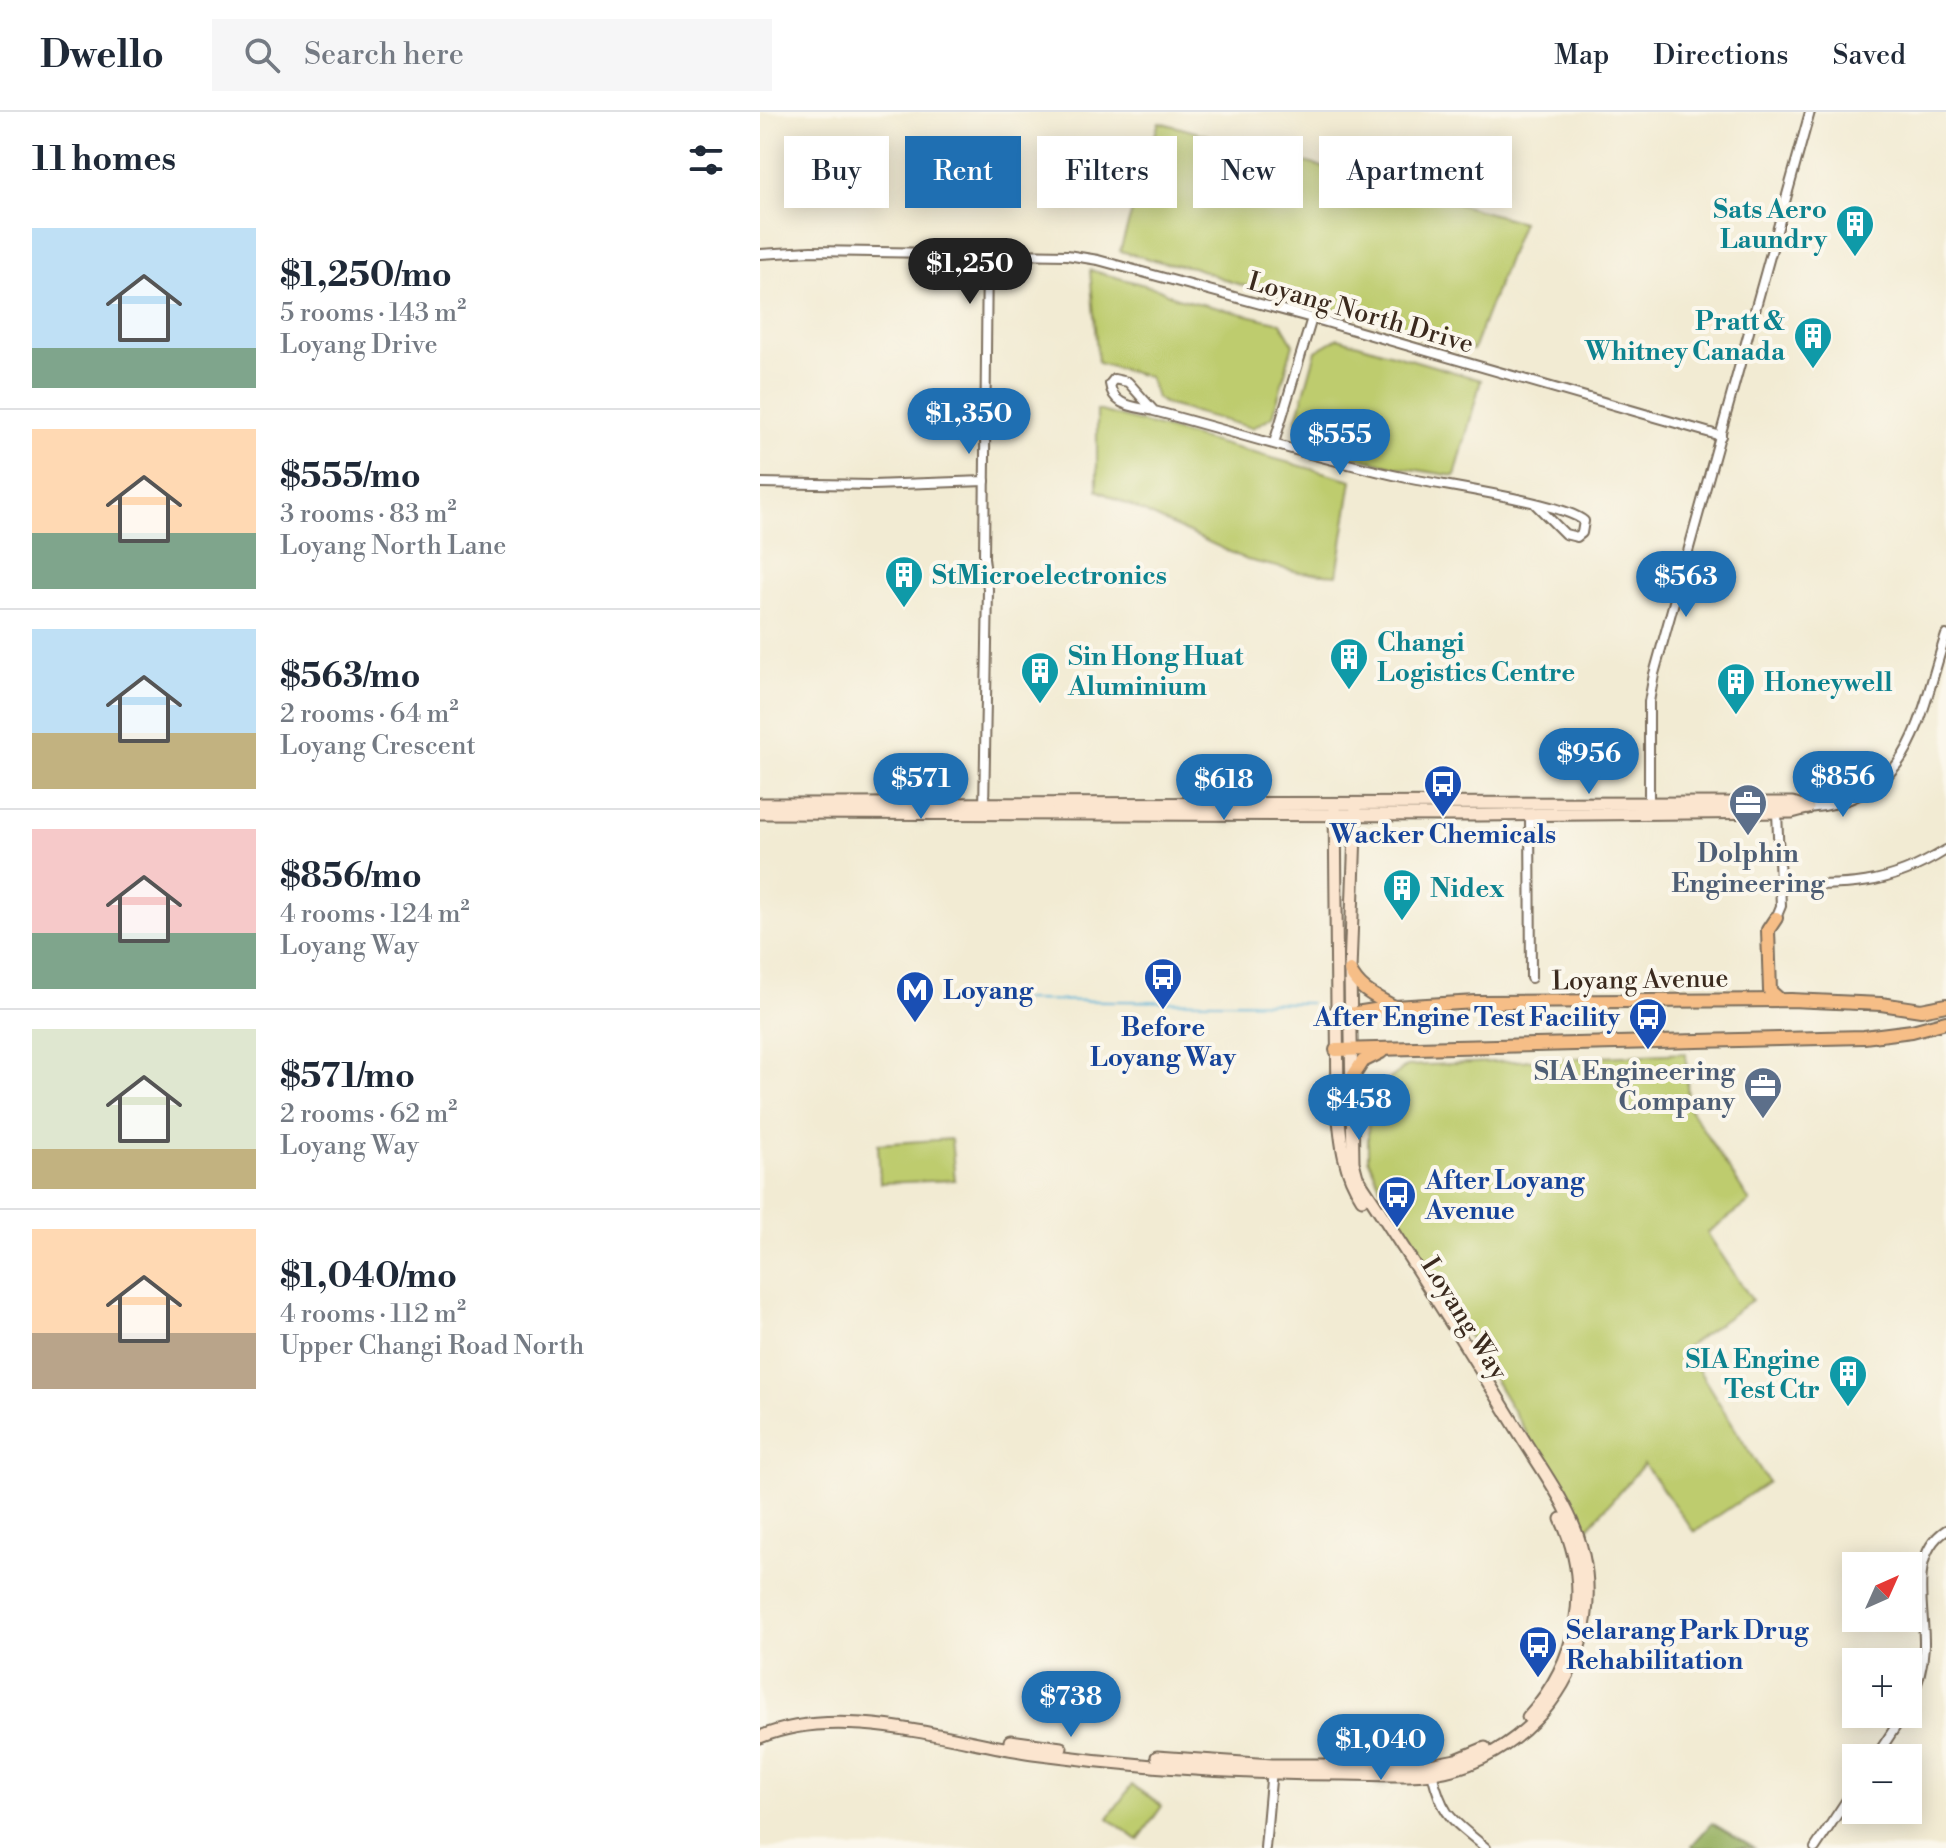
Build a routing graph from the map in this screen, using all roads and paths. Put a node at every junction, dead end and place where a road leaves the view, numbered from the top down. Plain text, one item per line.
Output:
1 (1810, 112) edge
2 (760, 254) edge
3 (987, 254) junction
4 (1312, 318) junction
5 (1154, 411) junction
6 (1721, 436) junction
7 (1274, 443) junction
8 (985, 481) junction
9 (760, 483) edge
10 (1534, 503) junction
11 (1946, 635) edge
12 (760, 804) edge
13 (984, 808) junction
14 (1335, 808) junction
15 (1649, 808) junction
16 (1773, 808) junction
17 (1808, 808) junction
18 (1356, 809) junction
19 (1527, 809) junction
20 (760, 813) edge
21 (1946, 850) edge
22 (1780, 884) junction
23 (1776, 918) joint
24 (1350, 971) junction
25 (1531, 978) dead end
26 (1780, 1000) junction
27 (1946, 1005) edge
28 (1394, 1007) junction
29 (1351, 1014) junction
30 (1336, 1016) junction
31 (1946, 1022) edge
32 (1336, 1050) junction
33 (1350, 1050) junction
34 (1388, 1050) junction
35 (1350, 1081) junction
36 (1946, 1530) edge
37 (1922, 1660) edge
38 (760, 1730) edge
39 (760, 1737) edge
40 (1272, 1769) junction
41 (1431, 1769) junction
42 (1842, 1807) edge
43 (1265, 1848) edge
44 (1486, 1848) edge
45 (1815, 1848) edge

1 - 6 street
2 - 3 street, Loyang North Drive
3 - 4 street, Loyang North Drive
3 - 8 street
4 - 6 street, Loyang North Drive
4 - 7 street
5 - 5 street
5 - 7 street
6 - 15 street
7 - 10 street
8 - 9 street
8 - 13 street
10 - 10 street
11 - 17 street
12 - 13 street
13 - 14 street
13 - 20 street
14 - 18 street
14 - 30 street, Loyang Way
15 - 16 street
15 - 19 street
16 - 17 street
16 - 17 street
16 - 22 street
18 - 19 street
18 - 24 street, Loyang Way
19 - 25 street
21 - 22 street
22 - 23 street
23 - 26 main road
24 - 28 main road
24 - 29 street, Loyang Way
26 - 27 main road, Loyang Avenue
26 - 28 main road, Loyang Avenue
28 - 29 main road, Loyang Avenue
29 - 30 main road, Loyang Avenue
29 - 33 street, Loyang Way
30 - 32 street, Loyang Way
31 - 34 main road
32 - 33 main road
32 - 41 street, Loyang Way
33 - 34 main road
33 - 35 street, Loyang Way
34 - 35 main road
35 - 41 street, Loyang Way
36 - 37 street
38 - 40 street
39 - 40 street
40 - 41 street
40 - 43 street
41 - 44 street
42 - 45 street

